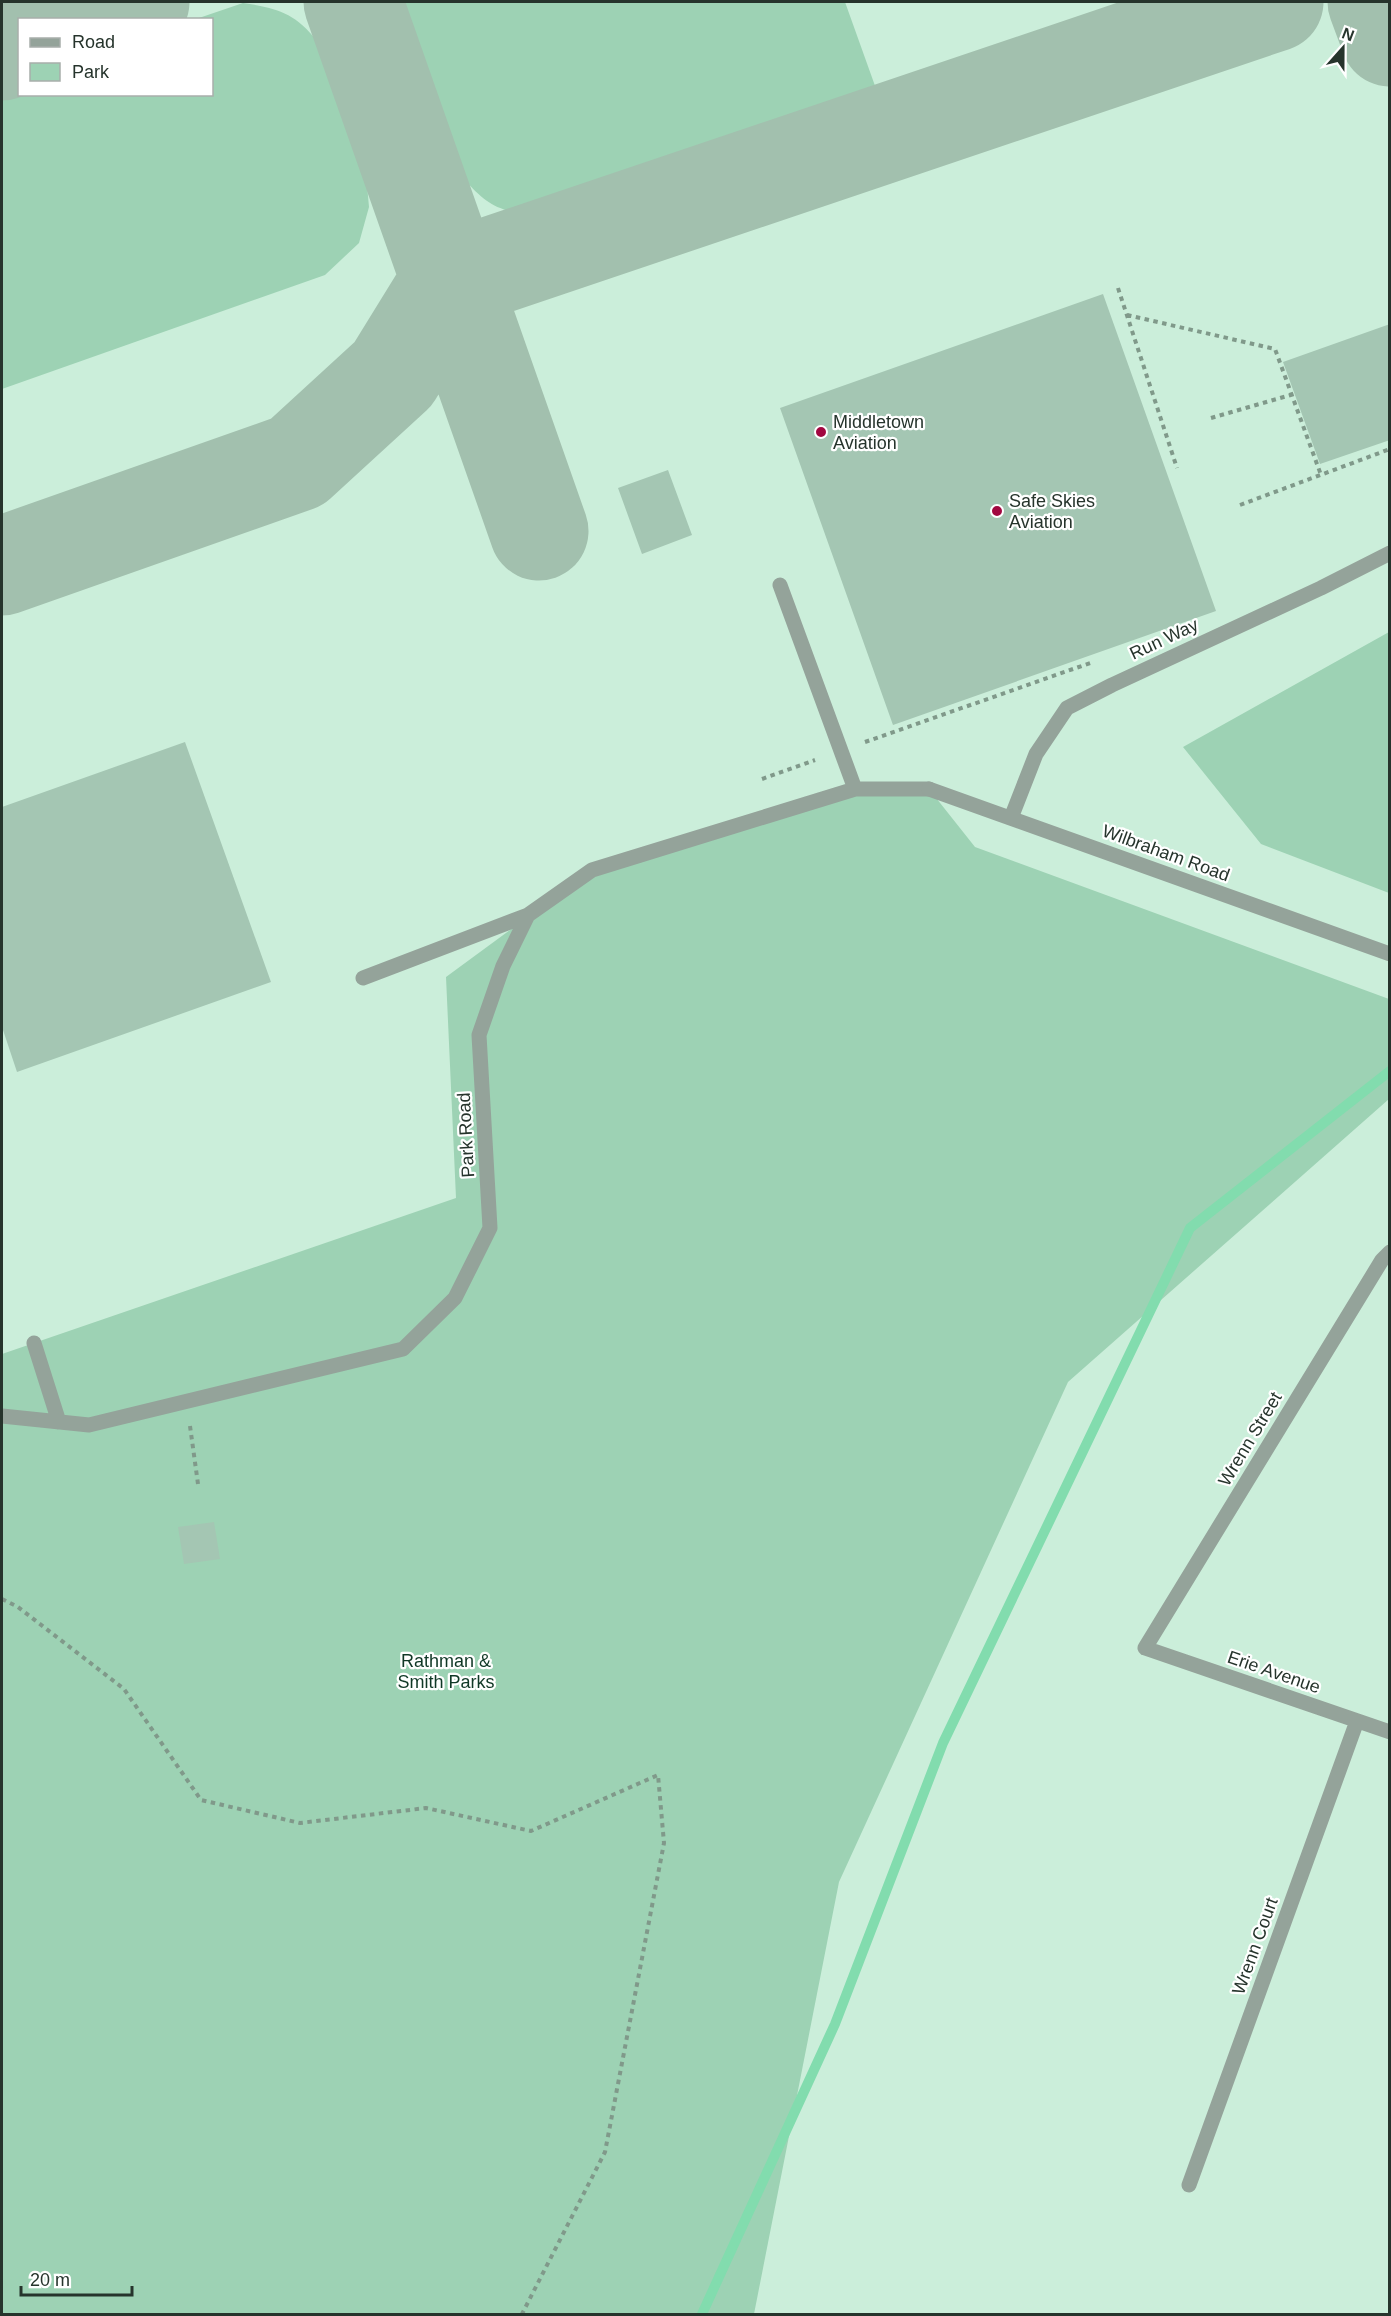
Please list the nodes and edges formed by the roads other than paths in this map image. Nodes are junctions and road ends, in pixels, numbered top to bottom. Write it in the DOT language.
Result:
graph roads {
  1 [pos="1389,553"];
  2 [pos="780,585"];
  3 [pos="855,789"];
  4 [pos="929,789"];
  5 [pos="1011,818"];
  6 [pos="528,915"];
  7 [pos="1389,954"];
  8 [pos="363,978"];
  9 [pos="1389,1252"];
  10 [pos="34,1343"];
  11 [pos="2,1416"];
  12 [pos="59,1422"];
  13 [pos="1145,1648"];
  14 [pos="1357,1721"];
  15 [pos="1389,1732"];
  16 [pos="1189,2185"];
  1 -- 5 [label="street, Run Way"];
  2 -- 3 [label="street"];
  3 -- 4 [label="street, Park Road"];
  3 -- 6 [label="street, Park Road"];
  4 -- 5 [label="street, Wilbraham Road"];
  5 -- 7 [label="street, Wilbraham Road"];
  6 -- 8 [label="street"];
  6 -- 12 [label="street, Park Road"];
  9 -- 13 [label="street, Wrenn Street"];
  10 -- 12 [label="street"];
  11 -- 12 [label="street, Park Road"];
  13 -- 14 [label="street, Erie Avenue"];
  14 -- 15 [label="street, Erie Avenue"];
  14 -- 16 [label="street, Wrenn Court"];
}
